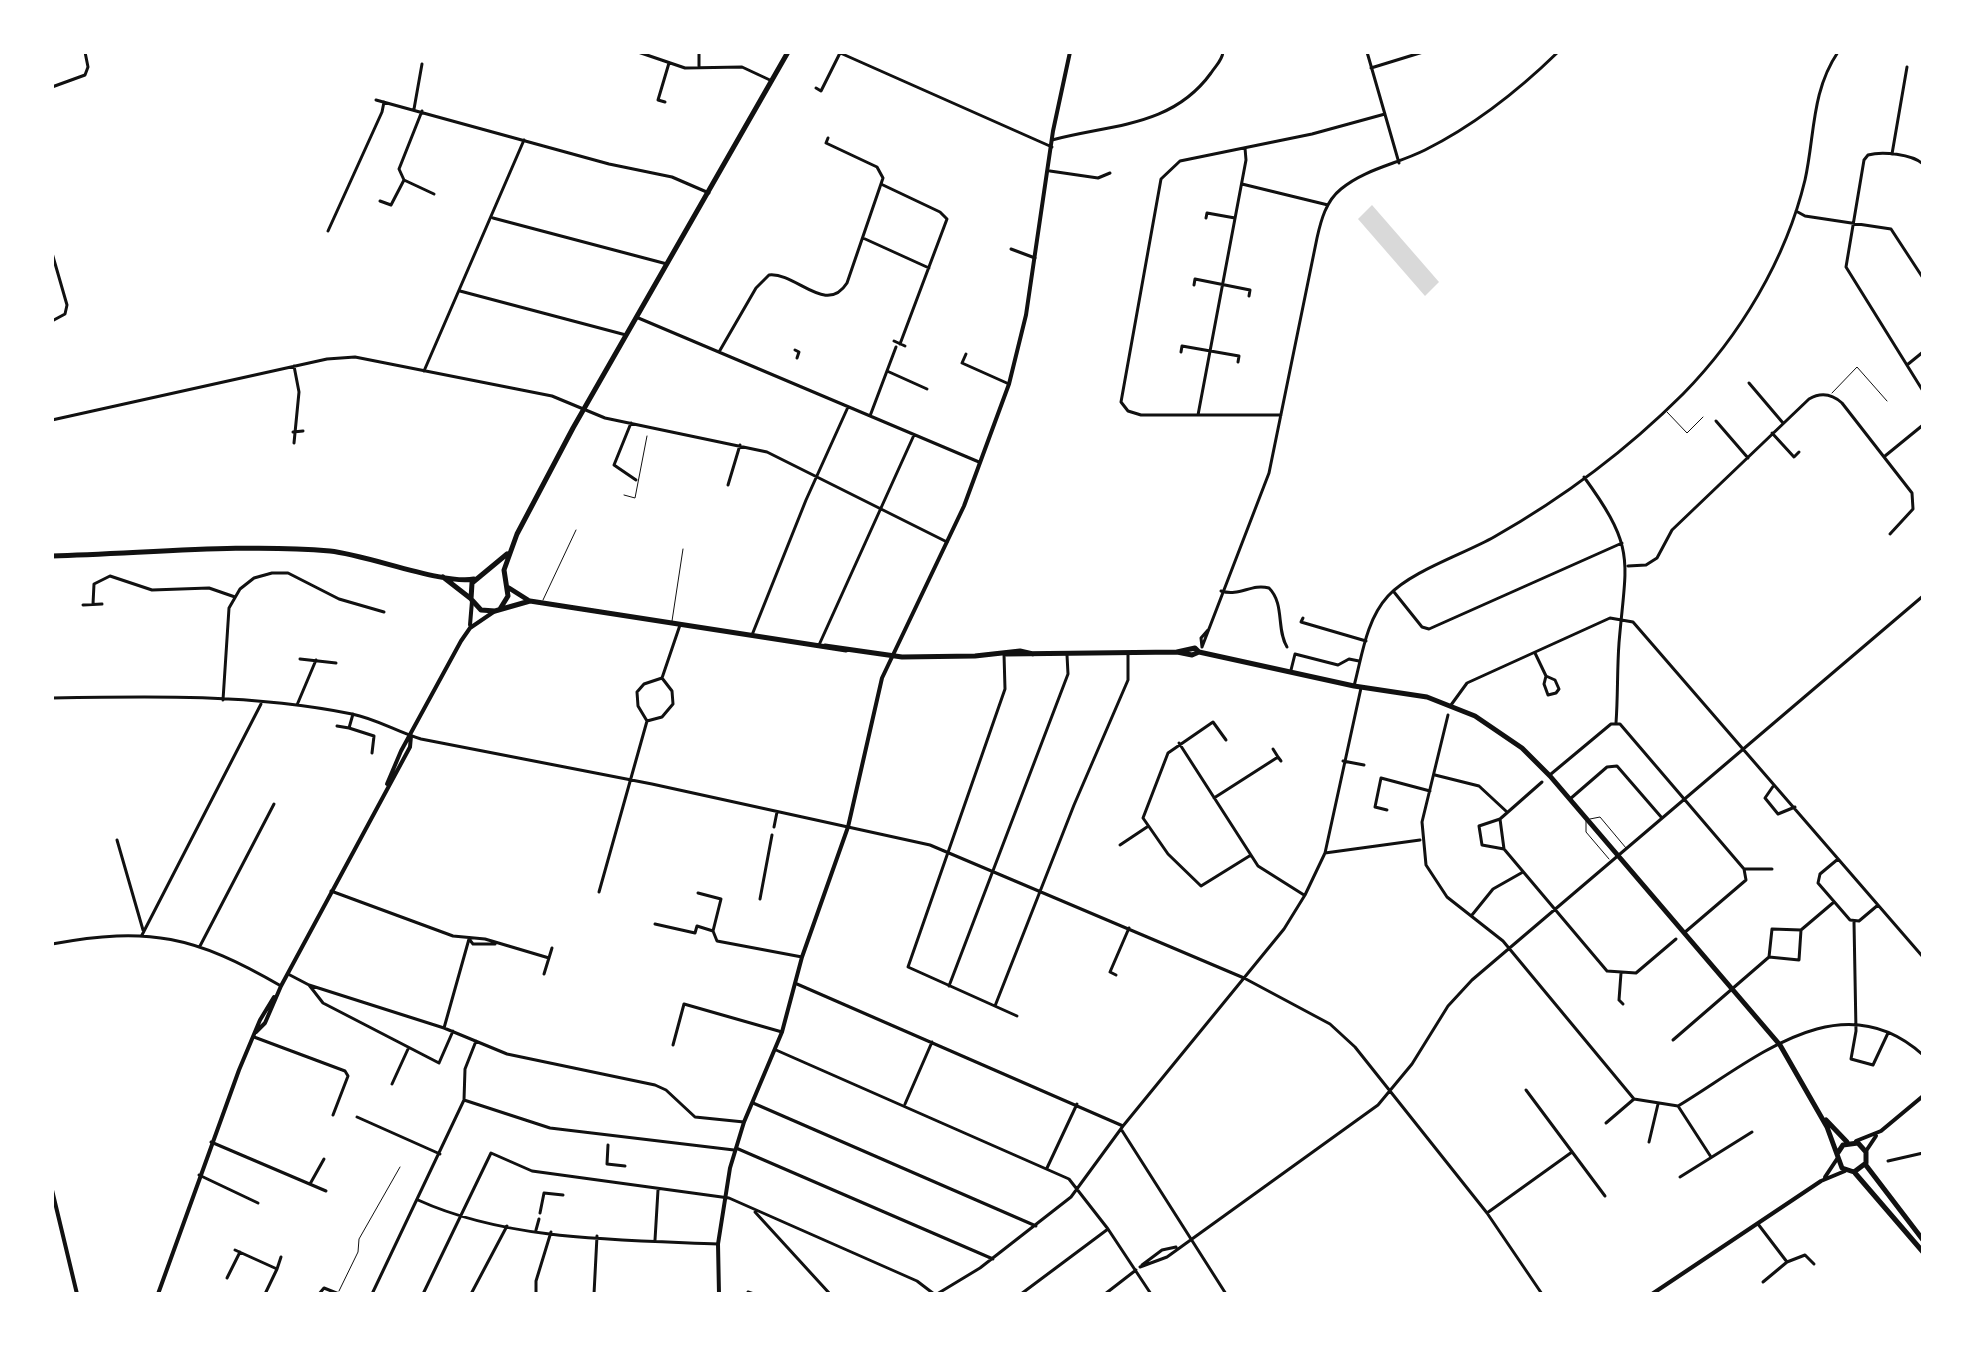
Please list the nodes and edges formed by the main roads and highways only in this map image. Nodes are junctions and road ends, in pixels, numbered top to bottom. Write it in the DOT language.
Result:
graph roads {
  1 [pos="788,52"];
  2 [pos="510,550"];
  3 [pos="52,556"];
  4 [pos="485,573"];
  5 [pos="443,577"];
  6 [pos="475,578"];
  7 [pos="507,584"];
  8 [pos="471,600"];
  9 [pos="530,601"];
  10 [pos="497,610"];
  11 [pos="1817,1107"];
  12 [pos="1850,1142"];
  13 [pos="1837,1156"];
  14 [pos="1865,1164"];
  15 [pos="1854,1172"];
  16 [pos="1923,1240"];
  17 [pos="1923,1252"];
  1 -- 2 [label="highway"];
  2 -- 4 [label="highway"];
  2 -- 7 [label="highway"];
  3 -- 5 [label="highway"];
  4 -- 6 [label="highway"];
  4 -- 7 [label="highway"];
  5 -- 6 [label="highway"];
  5 -- 8 [label="highway"];
  6 -- 8 [label="highway"];
  7 -- 9 [label="highway"];
  7 -- 10 [label="highway"];
  8 -- 10 [label="highway"];
  9 -- 10 [label="highway"];
  9 -- 11 [label="highway"];
  11 -- 12 [label="highway"];
  11 -- 13 [label="highway"];
  12 -- 13 [label="highway"];
  12 -- 14 [label="highway"];
  13 -- 15 [label="highway"];
  14 -- 15 [label="highway"];
  14 -- 16 [label="highway"];
  15 -- 17 [label="highway"];
}
